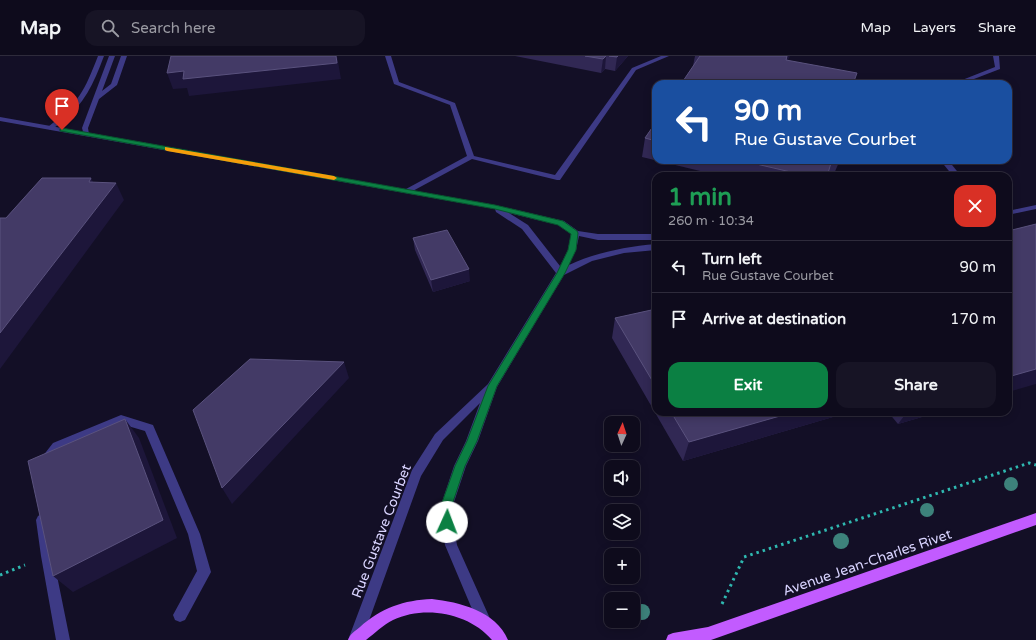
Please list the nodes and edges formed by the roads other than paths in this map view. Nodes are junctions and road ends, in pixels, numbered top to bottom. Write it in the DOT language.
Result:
graph roads {
  1 [pos="112,56"];
  2 [pos="124,56"];
  3 [pos="388,56"];
  4 [pos="666,56"];
  5 [pos="996,56"];
  6 [pos="100,57"];
  7 [pos="965,80"];
  8 [pos="95,99"];
  9 [pos="0,119"];
  10 [pos="50,128"];
  11 [pos="86,134"];
  12 [pos="470,157"];
  13 [pos="947,164"];
  14 [pos="954,172"];
  15 [pos="408,191"];
  16 [pos="495,207"];
  17 [pos="1036,207"];
  18 [pos="1012,211"];
  19 [pos="541,217"];
  20 [pos="525,227"];
  21 [pos="575,233"];
  22 [pos="652,238"];
  23 [pos="652,246"];
  24 [pos="561,273"];
  25 [pos="492,386"];
  26 [pos="38,470"];
  27 [pos="41,508"];
  28 [pos="1036,519"];
  29 [pos="180,615"];
  30 [pos="485,623"];
  31 [pos="703,637"];
  32 [pos="63,640"];
  33 [pos="355,640"];
  34 [pos="500,640"];
  35 [pos="674,640"];
  1 -- 8 [label="street"];
  2 -- 8 [label="street"];
  3 -- 12 [label="street"];
  4 -- 12 [label="street"];
  5 -- 7 [label="street"];
  6 -- 10 [label="street"];
  8 -- 11 [label="street"];
  9 -- 10 [label="street"];
  10 -- 11 [label="street"];
  11 -- 15 [label="street"];
  12 -- 15 [label="street"];
  13 -- 14 [label="street"];
  15 -- 16 [label="street"];
  16 -- 19 [label="street"];
  16 -- 20 [label="street"];
  17 -- 18 [label="street"];
  19 -- 20 [label="street"];
  19 -- 21 [label="street"];
  20 -- 24 [label="street"];
  21 -- 22 [label="street"];
  21 -- 24 [label="street, Rue Gustave Courbet"];
  23 -- 24 [label="street"];
  24 -- 25 [label="street, Rue Gustave Courbet"];
  25 -- 30 [label="street, Rue Gustave Courbet"];
  25 -- 33 [label="street, Rue Gustave Courbet"];
  26 -- 29 [label="street"];
  27 -- 32 [label="street"];
  28 -- 31 [label="main road, Avenue Jean-Charles Rivet"];
  30 -- 33 [label="main road"];
  30 -- 34 [label="main road"];
  31 -- 35 [label="main road, Avenue Jean-Charles Rivet"];
}
